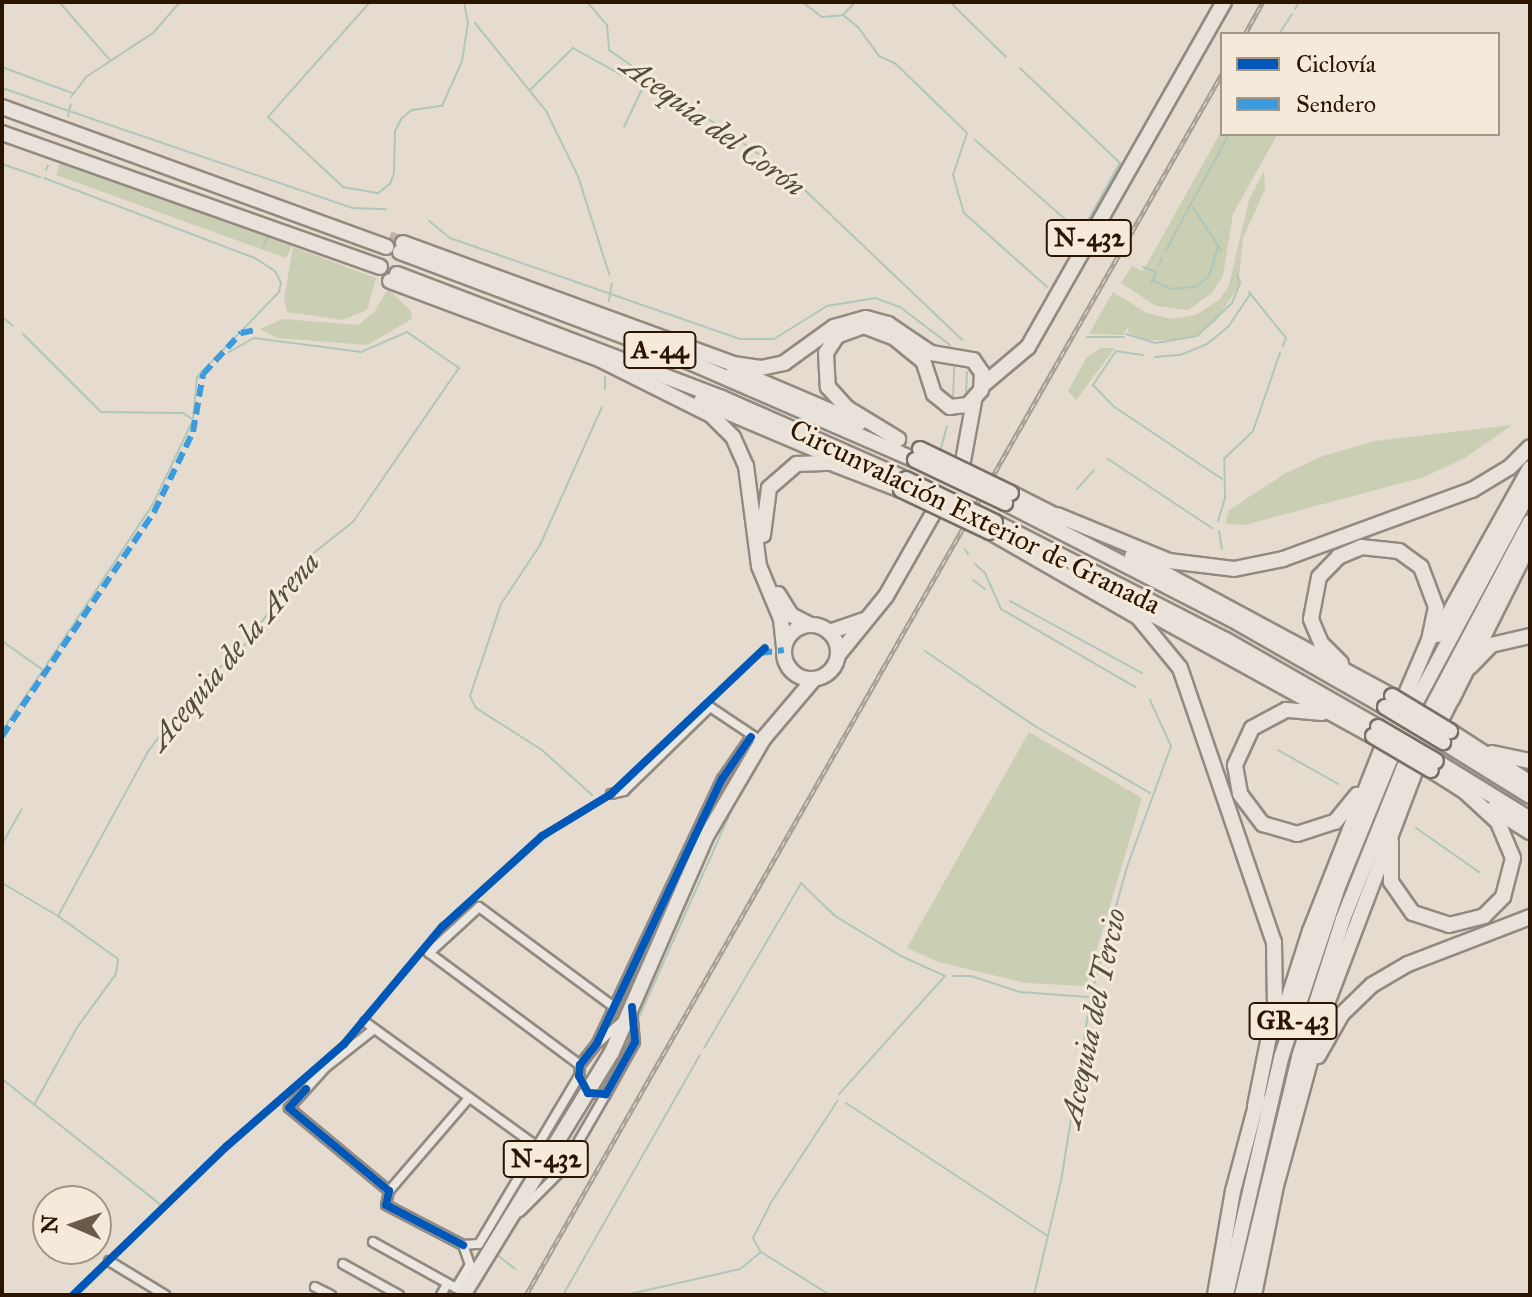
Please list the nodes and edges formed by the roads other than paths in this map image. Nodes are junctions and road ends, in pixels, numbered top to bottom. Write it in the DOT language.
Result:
graph roads {
  1 [pos="1224,3"];
  2 [pos="2,107"];
  3 [pos="2,133"];
  4 [pos="395,245"];
  5 [pos="385,274"];
  6 [pos="706,355"];
  7 [pos="948,356"];
  8 [pos="973,360"];
  9 [pos="1013,362"];
  10 [pos="931,377"];
  11 [pos="983,385"];
  12 [pos="667,389"];
  13 [pos="974,401"];
  14 [pos="950,407"];
  15 [pos="898,439"];
  16 [pos="970,442"];
  17 [pos="1530,447"];
  18 [pos="917,455"];
  19 [pos="963,461"];
  20 [pos="1530,468"];
  21 [pos="858,471"];
  22 [pos="904,485"];
  23 [pos="1530,490"];
  24 [pos="1008,498"];
  25 [pos="934,512"];
  26 [pos="1057,515"];
  27 [pos="1530,522"];
  28 [pos="992,527"];
  29 [pos="1530,543"];
  30 [pos="1030,552"];
  31 [pos="870,616"];
  32 [pos="811,625"];
  33 [pos="829,632"];
  34 [pos="1530,636"];
  35 [pos="784,647"];
  36 [pos="838,655"];
  37 [pos="1418,666"];
  38 [pos="792,671"];
  39 [pos="1360,678"];
  40 [pos="814,679"];
  41 [pos="1452,699"];
  42 [pos="786,711"];
  43 [pos="1394,717"];
  44 [pos="1354,725"];
  45 [pos="757,737"];
  46 [pos="1432,740"];
  47 [pos="1471,744"];
  48 [pos="1530,761"];
  49 [pos="1371,775"];
  50 [pos="1530,783"];
  51 [pos="1462,789"];
  52 [pos="611,794"];
  53 [pos="1530,796"];
  54 [pos="1397,812"];
  55 [pos="1530,819"];
  56 [pos="1530,832"];
  57 [pos="1530,917"];
  58 [pos="614,1007"];
  59 [pos="632,1007"];
  60 [pos="365,1022"];
  61 [pos="374,1029"];
  62 [pos="604,1048"];
  63 [pos="623,1064"];
  64 [pos="580,1065"];
  65 [pos="579,1076"];
  66 [pos="588,1093"];
  67 [pos="606,1094"];
  68 [pos="469,1098"];
  69 [pos="1255,1106"];
  70 [pos="1292,1123"];
  71 [pos="536,1146"];
  72 [pos="389,1191"];
  73 [pos="506,1227"];
  74 [pos="491,1237"];
  75 [pos="373,1242"];
  76 [pos="463,1245"];
  77 [pos="112,1263"];
  78 [pos="343,1264"];
  79 [pos="447,1284"];
  80 [pos="467,1286"];
  81 [pos="315,1287"];
  82 [pos="165,1295"];
  83 [pos="331,1295"];
  84 [pos="399,1295"];
  85 [pos="441,1295"];
  86 [pos="1215,1295"];
  87 [pos="1226,1295"];
  88 [pos="1242,1295"];
  89 [pos="1254,1295"];
  1 -- 9 [label="highway, N-432"];
  2 -- 4 [label="highway"];
  3 -- 5 [label="highway"];
  4 -- 6 [label="highway"];
  4 -- 18 [label="highway, Circunvalación Exterior de Granada / A-44"];
  5 -- 12 [label="highway"];
  5 -- 22 [label="highway, Circunvalación Exterior de Granada / A-44"];
  6 -- 7 [label="highway"];
  6 -- 15 [label="highway"];
  7 -- 8 [label="highway"];
  7 -- 10 [label="highway"];
  8 -- 9 [label="highway"];
  8 -- 11 [label="highway"];
  9 -- 11 [label="highway, N-432"];
  10 -- 14 [label="highway"];
  10 -- 15 [label="highway"];
  11 -- 13 [label="highway, N-432"];
  12 -- 21 [label="highway"];
  12 -- 35 [label="highway"];
  13 -- 14 [label="highway"];
  13 -- 16 [label="highway, N-432"];
  14 -- 16 [label="highway"];
  15 -- 18 [label="highway"];
  16 -- 19 [label="highway, N-432"];
  17 -- 26 [label="highway"];
  18 -- 24 [label="highway, Circunvalación Exterior de Granada / A-44, bridge"];
  20 -- 37 [label="highway"];
  21 -- 22 [label="highway"];
  21 -- 32 [label="highway"];
  22 -- 28 [label="highway, Circunvalación Exterior de Granada / A-44, bridge"];
  23 -- 43 [label="highway"];
  24 -- 26 [label="highway"];
  24 -- 43 [label="highway, Circunvalación Exterior de Granada / A-44"];
  25 -- 31 [label="highway, N-432"];
  26 -- 39 [label="highway"];
  27 -- 46 [label="highway"];
  28 -- 30 [label="highway"];
  28 -- 43 [label="highway, Circunvalación Exterior de Granada / A-44"];
  29 -- 41 [label="highway"];
  30 -- 44 [label="highway"];
  30 -- 69 [label="highway"];
  31 -- 33 [label="highway"];
  31 -- 36 [label="highway, N-432"];
  32 -- 33 [label="highway"];
  32 -- 35 [label="highway"];
  33 -- 36 [label="highway"];
  34 -- 41 [label="highway"];
  35 -- 38 [label="highway"];
  36 -- 40 [label="highway, N-432"];
  37 -- 39 [label="highway"];
  37 -- 43 [label="highway"];
  38 -- 40 [label="highway"];
  38 -- 42 [label="highway"];
  39 -- 43 [label="highway"];
  40 -- 42 [label="highway, N-432"];
  41 -- 46 [label="highway"];
  42 -- 45 [label="highway, N-432"];
  43 -- 44 [label="highway"];
  43 -- 46 [label="highway, Circunvalación Exterior de Granada / A-44, bridge"];
  43 -- 46 [label="highway, Circunvalación Exterior de Granada / A-44, bridge"];
  44 -- 49 [label="highway"];
  45 -- 52 [label="street"];
  45 -- 58 [label="street"];
  45 -- 59 [label="highway, N-432"];
  46 -- 47 [label="highway"];
  46 -- 51 [label="highway"];
  46 -- 53 [label="highway, Circunvalación Exterior de Granada / A-44"];
  46 -- 55 [label="highway, Circunvalación Exterior de Granada / A-44"];
  47 -- 48 [label="highway"];
  47 -- 50 [label="highway"];
  49 -- 69 [label="highway"];
  49 -- 87 [label="highway, GR-43"];
  51 -- 54 [label="highway"];
  51 -- 56 [label="highway"];
  54 -- 70 [label="highway"];
  54 -- 88 [label="highway, GR-43"];
  57 -- 70 [label="highway"];
  58 -- 62 [label="street"];
  58 -- 64 [label="street"];
  59 -- 62 [label="highway, N-432"];
  59 -- 63 [label="street"];
  60 -- 61 [label="street"];
  61 -- 68 [label="street"];
  61 -- 72 [label="street"];
  62 -- 63 [label="street"];
  62 -- 64 [label="street"];
  62 -- 66 [label="highway, N-432"];
  63 -- 67 [label="street"];
  64 -- 65 [label="street"];
  65 -- 66 [label="street"];
  65 -- 71 [label="street"];
  66 -- 67 [label="street"];
  66 -- 73 [label="highway, N-432"];
  67 -- 73 [label="street"];
  68 -- 71 [label="street"];
  68 -- 72 [label="street"];
  69 -- 86 [label="highway"];
  70 -- 89 [label="highway"];
  71 -- 74 [label="street"];
  72 -- 76 [label="street"];
  73 -- 74 [label="highway, N-432"];
  74 -- 76 [label="street"];
  74 -- 80 [label="highway, N-432"];
  75 -- 79 [label="street"];
  76 -- 80 [label="street"];
  77 -- 82 [label="street"];
  78 -- 84 [label="street"];
  79 -- 80 [label="street"];
  79 -- 85 [label="street"];
  81 -- 83 [label="street"];
}
